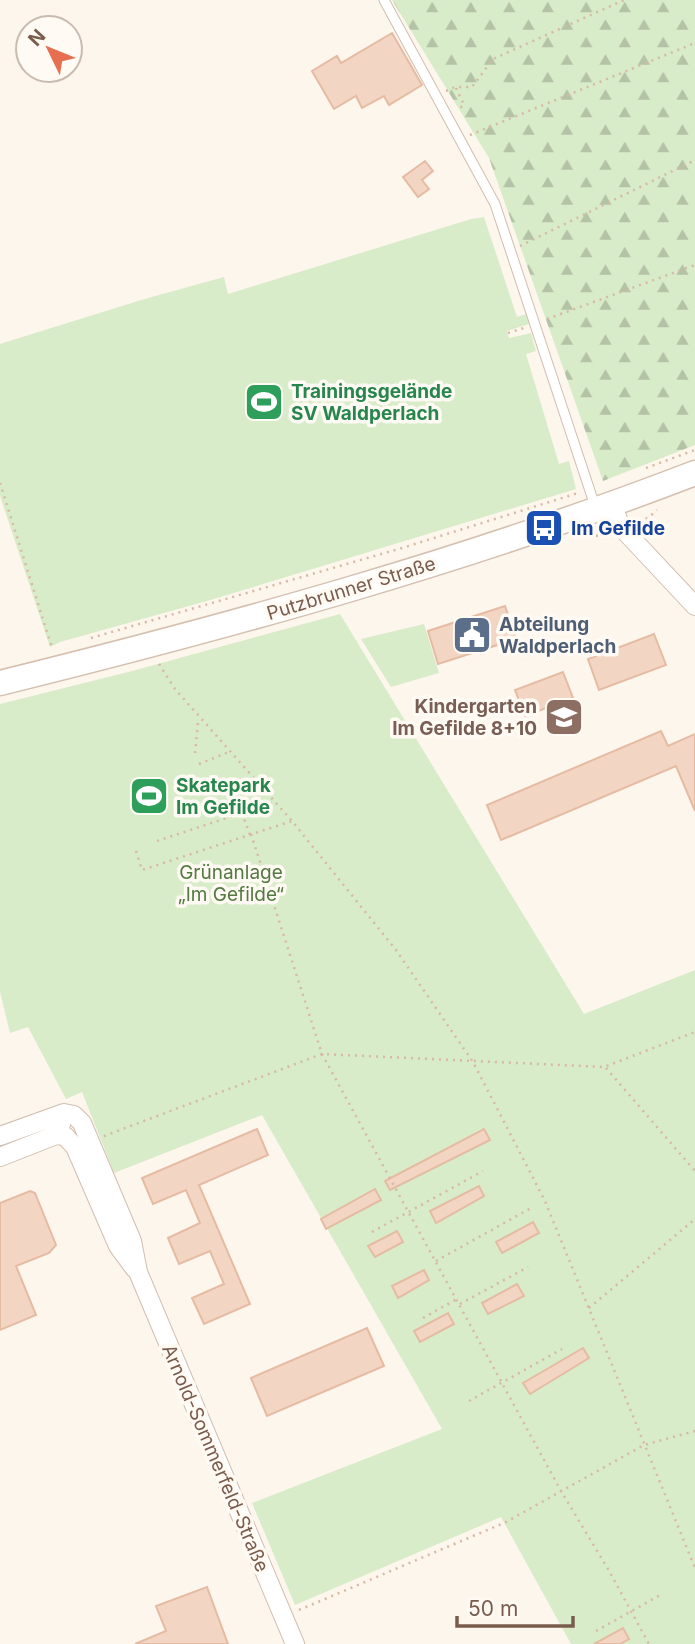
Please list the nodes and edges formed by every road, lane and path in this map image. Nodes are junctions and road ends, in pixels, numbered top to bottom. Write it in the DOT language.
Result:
graph roads {
  1 [pos="384,0"];
  2 [pos="624,0"];
  3 [pos="695,43"];
  4 [pos="455,87"];
  5 [pos="437,95"];
  6 [pos="447,115"];
  7 [pos="460,139"];
  8 [pos="695,160"];
  9 [pos="511,250"];
  10 [pos="695,265"];
  11 [pos="535,324"];
  12 [pos="508,333"];
  13 [pos="695,450"];
  14 [pos="635,472"];
  15 [pos="695,473"];
  16 [pos="0,483"];
  17 [pos="599,502"];
  18 [pos="695,606"];
  19 [pos="92,638"];
  20 [pos="51,645"];
  21 [pos="156,660"];
  22 [pos="0,683"];
  23 [pos="202,720"];
  24 [pos="230,751"];
  25 [pos="195,753"];
  26 [pos="200,765"];
  27 [pos="275,803"];
  28 [pos="242,813"];
  29 [pos="265,821"];
  30 [pos="292,821"];
  31 [pos="267,829"];
  32 [pos="250,835"];
  33 [pos="156,841"];
  34 [pos="136,852"];
  35 [pos="695,1032"];
  36 [pos="321,1054"];
  37 [pos="473,1062"];
  38 [pos="604,1067"];
  39 [pos="50,1116"];
  40 [pos="56,1135"];
  41 [pos="0,1136"];
  42 [pos="90,1141"];
  43 [pos="0,1157"];
  44 [pos="483,1171"];
  45 [pos="695,1171"];
  46 [pos="531,1208"];
  47 [pos="409,1212"];
  48 [pos="695,1219"];
  49 [pos="372,1232"];
  50 [pos="436,1261"];
  51 [pos="528,1267"];
  52 [pos="138,1272"];
  53 [pos="457,1299"];
  54 [pos="460,1304"];
  55 [pos="589,1308"];
  56 [pos="423,1318"];
  57 [pos="562,1349"];
  58 [pos="503,1382"];
  59 [pos="469,1401"];
  60 [pos="695,1431"];
  61 [pos="644,1445"];
  62 [pos="561,1491"];
  63 [pos="695,1568"];
  64 [pos="662,1594"];
  65 [pos="631,1612"];
  66 [pos="284,1618"];
  67 [pos="596,1631"];
  68 [pos="295,1644"];
  69 [pos="649,1644"];
  1 -- 5 [label="lane"];
  2 -- 4 [label="path"];
  3 -- 7 [label="path"];
  4 -- 5 [label="path"];
  4 -- 6 [label="path"];
  5 -- 6 [label="lane"];
  6 -- 7 [label="lane"];
  7 -- 9 [label="lane"];
  8 -- 9 [label="path"];
  9 -- 11 [label="lane"];
  10 -- 11 [label="path"];
  11 -- 12 [label="path"];
  11 -- 17 [label="lane"];
  13 -- 14 [label="path"];
  15 -- 17 [label="main road, Putzbrunner Straße"];
  16 -- 20 [label="path"];
  17 -- 18 [label="street"];
  17 -- 19 [label="path"];
  17 -- 22 [label="main road, Putzbrunner Straße"];
  21 -- 23 [label="path"];
  23 -- 24 [label="path"];
  23 -- 25 [label="path"];
  24 -- 26 [label="path"];
  24 -- 27 [label="path"];
  27 -- 28 [label="path"];
  27 -- 30 [label="path"];
  28 -- 32 [label="path"];
  28 -- 33 [label="path"];
  29 -- 31 [label="path"];
  30 -- 31 [label="path"];
  30 -- 37 [label="path"];
  31 -- 32 [label="path"];
  32 -- 34 [label="path"];
  32 -- 36 [label="path"];
  35 -- 38 [label="path"];
  36 -- 37 [label="path"];
  36 -- 42 [label="path"];
  36 -- 47 [label="path"];
  37 -- 38 [label="path"];
  37 -- 55 [label="path"];
  38 -- 45 [label="path"];
  39 -- 40 [label="street"];
  39 -- 41 [label="street"];
  39 -- 42 [label="street, Arnold-Sommerfeld-Straße"];
  40 -- 43 [label="street"];
  40 -- 52 [label="street, Arnold-Sommerfeld-Straße"];
  42 -- 52 [label="street, Arnold-Sommerfeld-Straße"];
  44 -- 47 [label="path"];
  46 -- 50 [label="path"];
  47 -- 49 [label="path"];
  47 -- 50 [label="path"];
  48 -- 55 [label="path"];
  50 -- 53 [label="path"];
  51 -- 54 [label="path"];
  52 -- 66 [label="street, Arnold-Sommerfeld-Straße"];
  53 -- 54 [label="path"];
  53 -- 56 [label="path"];
  54 -- 58 [label="path"];
  55 -- 61 [label="path"];
  57 -- 58 [label="path"];
  58 -- 59 [label="path"];
  58 -- 62 [label="path"];
  60 -- 61 [label="path"];
  61 -- 62 [label="path"];
  61 -- 63 [label="path"];
  62 -- 65 [label="path"];
  62 -- 66 [label="path"];
  64 -- 65 [label="path"];
  65 -- 67 [label="path"];
  65 -- 69 [label="path"];
  66 -- 68 [label="street, Arnold-Sommerfeld-Straße"];
}
